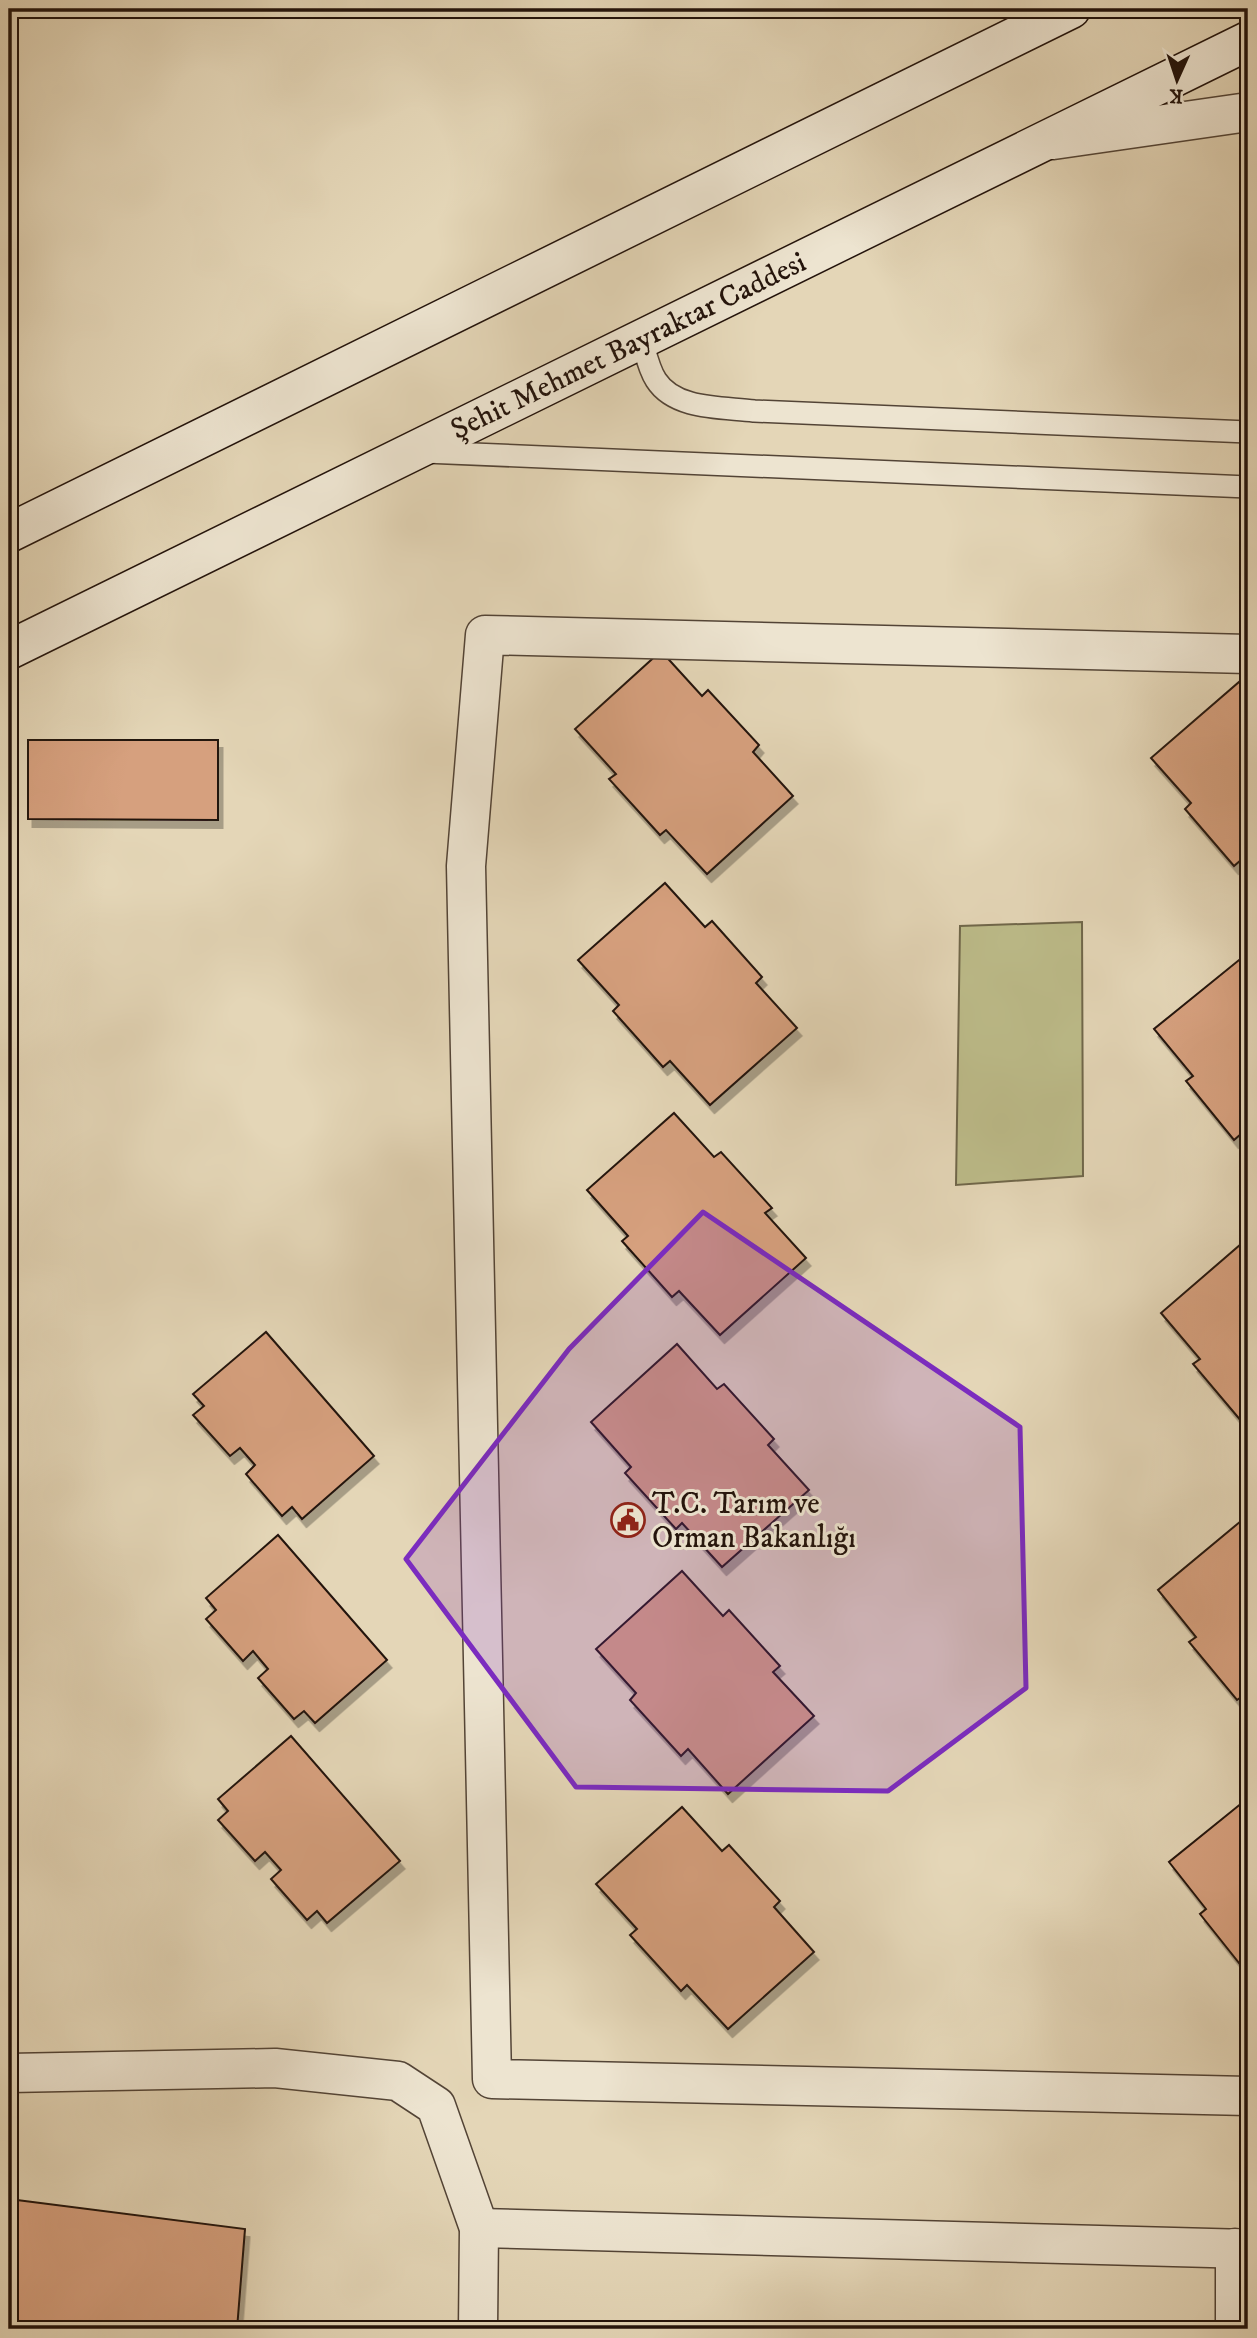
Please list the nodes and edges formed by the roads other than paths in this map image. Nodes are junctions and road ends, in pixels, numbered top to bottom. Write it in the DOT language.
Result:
graph roads {
  1 [pos="1071,9"];
  2 [pos="1248,41"];
  3 [pos="1248,112"];
  4 [pos="1041,142"];
  5 [pos="641,337"];
  6 [pos="1248,432"];
  7 [pos="415,451"];
  8 [pos="1248,487"];
  9 [pos="9,533"];
  10 [pos="9,650"];
  11 [pos="1248,654"];
  12 [pos="9,2073"];
  13 [pos="1248,2096"];
  14 [pos="479,2228"];
  15 [pos="1242,2248"];
  16 [pos="478,2329"];
  17 [pos="1235,2329"];
  1 -- 9 [label="street"];
  2 -- 4 [label="street, Şehit Mehmet Bayraktar Caddesi"];
  3 -- 4 [label="street"];
  4 -- 5 [label="street, Şehit Mehmet Bayraktar Caddesi"];
  5 -- 6 [label="lane"];
  5 -- 7 [label="street, Şehit Mehmet Bayraktar Caddesi"];
  7 -- 8 [label="lane"];
  7 -- 10 [label="street, Şehit Mehmet Bayraktar Caddesi"];
  11 -- 13 [label="street"];
  12 -- 14 [label="street"];
  14 -- 15 [label="street"];
  14 -- 16 [label="street"];
  15 -- 17 [label="street"];
}
